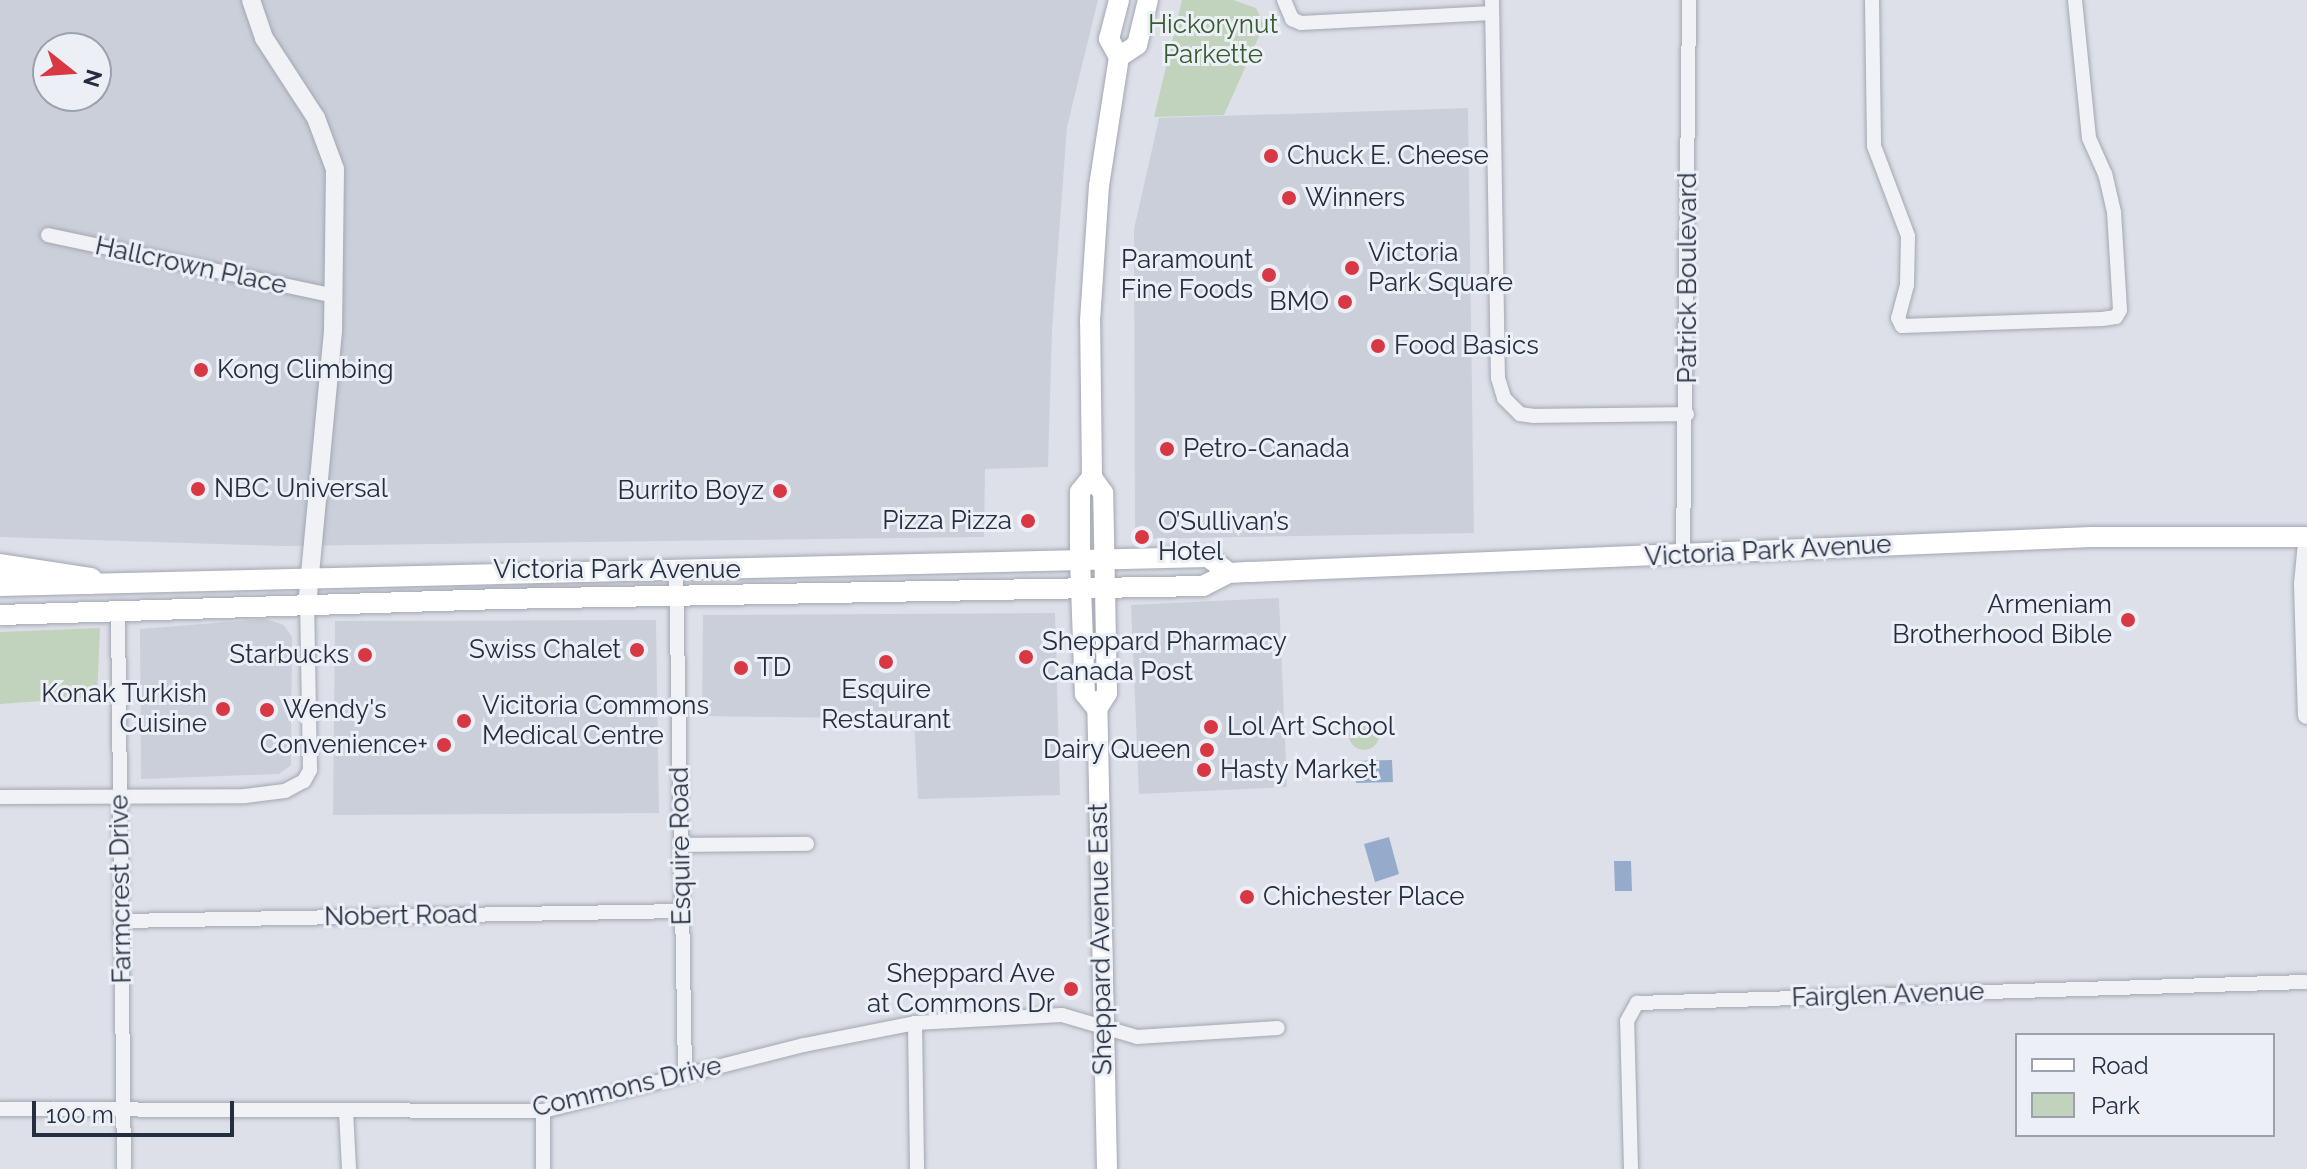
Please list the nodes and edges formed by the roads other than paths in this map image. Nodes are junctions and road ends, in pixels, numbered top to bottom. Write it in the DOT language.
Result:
graph roads {
  1 [pos="251,0"];
  2 [pos="1119,0"];
  3 [pos="1148,0"];
  4 [pos="1284,0"];
  5 [pos="1689,0"];
  6 [pos="1872,0"];
  7 [pos="2075,0"];
  8 [pos="1492,6"];
  9 [pos="1119,57"];
  10 [pos="48,235"];
  11 [pos="335,296"];
  12 [pos="1687,414"];
  13 [pos="1092,477"];
  14 [pos="2307,539"];
  15 [pos="1683,555"];
  16 [pos="1103,559"];
  17 [pos="1080,560"];
  18 [pos="0,567"];
  19 [pos="676,571"];
  20 [pos="1229,573"];
  21 [pos="308,575"];
  22 [pos="90,581"];
  23 [pos="0,586"];
  24 [pos="1103,588"];
  25 [pos="1081,589"];
  26 [pos="676,598"];
  27 [pos="307,606"];
  28 [pos="118,610"];
  29 [pos="0,615"];
  30 [pos="1097,709"];
  31 [pos="2307,715"];
  32 [pos="120,795"];
  33 [pos="0,797"];
  34 [pos="807,844"];
  35 [pos="682,845"];
  36 [pos="682,911"];
  37 [pos="121,921"];
  38 [pos="2307,982"];
  39 [pos="915,1023"];
  40 [pos="1278,1028"];
  41 [pos="1102,1031"];
  42 [pos="685,1074"];
  43 [pos="0,1109"];
  44 [pos="122,1109"];
  45 [pos="346,1111"];
  46 [pos="543,1111"];
  47 [pos="124,1169"];
  48 [pos="349,1169"];
  49 [pos="543,1169"];
  50 [pos="917,1169"];
  51 [pos="1107,1169"];
  52 [pos="1631,1169"];
  1 -- 11 [label="street"];
  2 -- 9 [label="main road, Sheppard Avenue East"];
  3 -- 9 [label="main road, Sheppard Avenue East"];
  4 -- 8 [label="street"];
  5 -- 12 [label="street, Patrick Boulevard"];
  6 -- 7 [label="street"];
  8 -- 12 [label="street"];
  9 -- 13 [label="main road, Sheppard Avenue East"];
  10 -- 11 [label="street, Hallcrown Place"];
  11 -- 21 [label="street"];
  12 -- 15 [label="street, Patrick Boulevard"];
  13 -- 16 [label="main road, Sheppard Avenue East"];
  13 -- 17 [label="main road, Sheppard Avenue East"];
  14 -- 15 [label="main road, Victoria Park Avenue"];
  14 -- 31 [label="street"];
  15 -- 20 [label="main road, Victoria Park Avenue"];
  16 -- 17 [label="main road, Victoria Park Avenue"];
  16 -- 20 [label="main road, Victoria Park Avenue"];
  16 -- 24 [label="main road, Sheppard Avenue East"];
  17 -- 19 [label="main road, Victoria Park Avenue"];
  17 -- 25 [label="main road, Sheppard Avenue East"];
  18 -- 22 [label="highway"];
  19 -- 21 [label="main road, Victoria Park Avenue"];
  19 -- 26 [label="street, Esquire Road"];
  20 -- 24 [label="main road, Victoria Park Avenue"];
  21 -- 22 [label="main road, Victoria Park Avenue"];
  21 -- 27 [label="street"];
  22 -- 23 [label="main road, Victoria Park Avenue"];
  24 -- 25 [label="main road, Victoria Park Avenue"];
  24 -- 30 [label="main road, Sheppard Avenue East"];
  25 -- 26 [label="main road, Victoria Park Avenue"];
  25 -- 30 [label="main road, Sheppard Avenue East"];
  26 -- 27 [label="main road, Victoria Park Avenue"];
  26 -- 35 [label="street, Esquire Road"];
  27 -- 28 [label="main road, Victoria Park Avenue"];
  27 -- 32 [label="street"];
  28 -- 29 [label="main road, Victoria Park Avenue"];
  28 -- 32 [label="street, Farmcrest Drive"];
  30 -- 41 [label="main road, Sheppard Avenue East"];
  32 -- 33 [label="street"];
  32 -- 37 [label="street, Farmcrest Drive"];
  34 -- 35 [label="street"];
  35 -- 36 [label="street, Esquire Road"];
  36 -- 37 [label="street, Nobert Road"];
  36 -- 42 [label="street, Esquire Road"];
  37 -- 44 [label="street, Farmcrest Drive"];
  38 -- 52 [label="street, Fairglen Avenue"];
  39 -- 41 [label="street, Commons Drive"];
  39 -- 42 [label="street, Commons Drive"];
  39 -- 50 [label="street"];
  40 -- 41 [label="street"];
  41 -- 51 [label="main road, Sheppard Avenue East"];
  42 -- 46 [label="street, Commons Drive"];
  43 -- 44 [label="street, Commons Drive"];
  44 -- 45 [label="street, Commons Drive"];
  44 -- 47 [label="street, Farmcrest Drive"];
  45 -- 46 [label="street, Commons Drive"];
  45 -- 48 [label="street"];
  46 -- 49 [label="street"];
}
